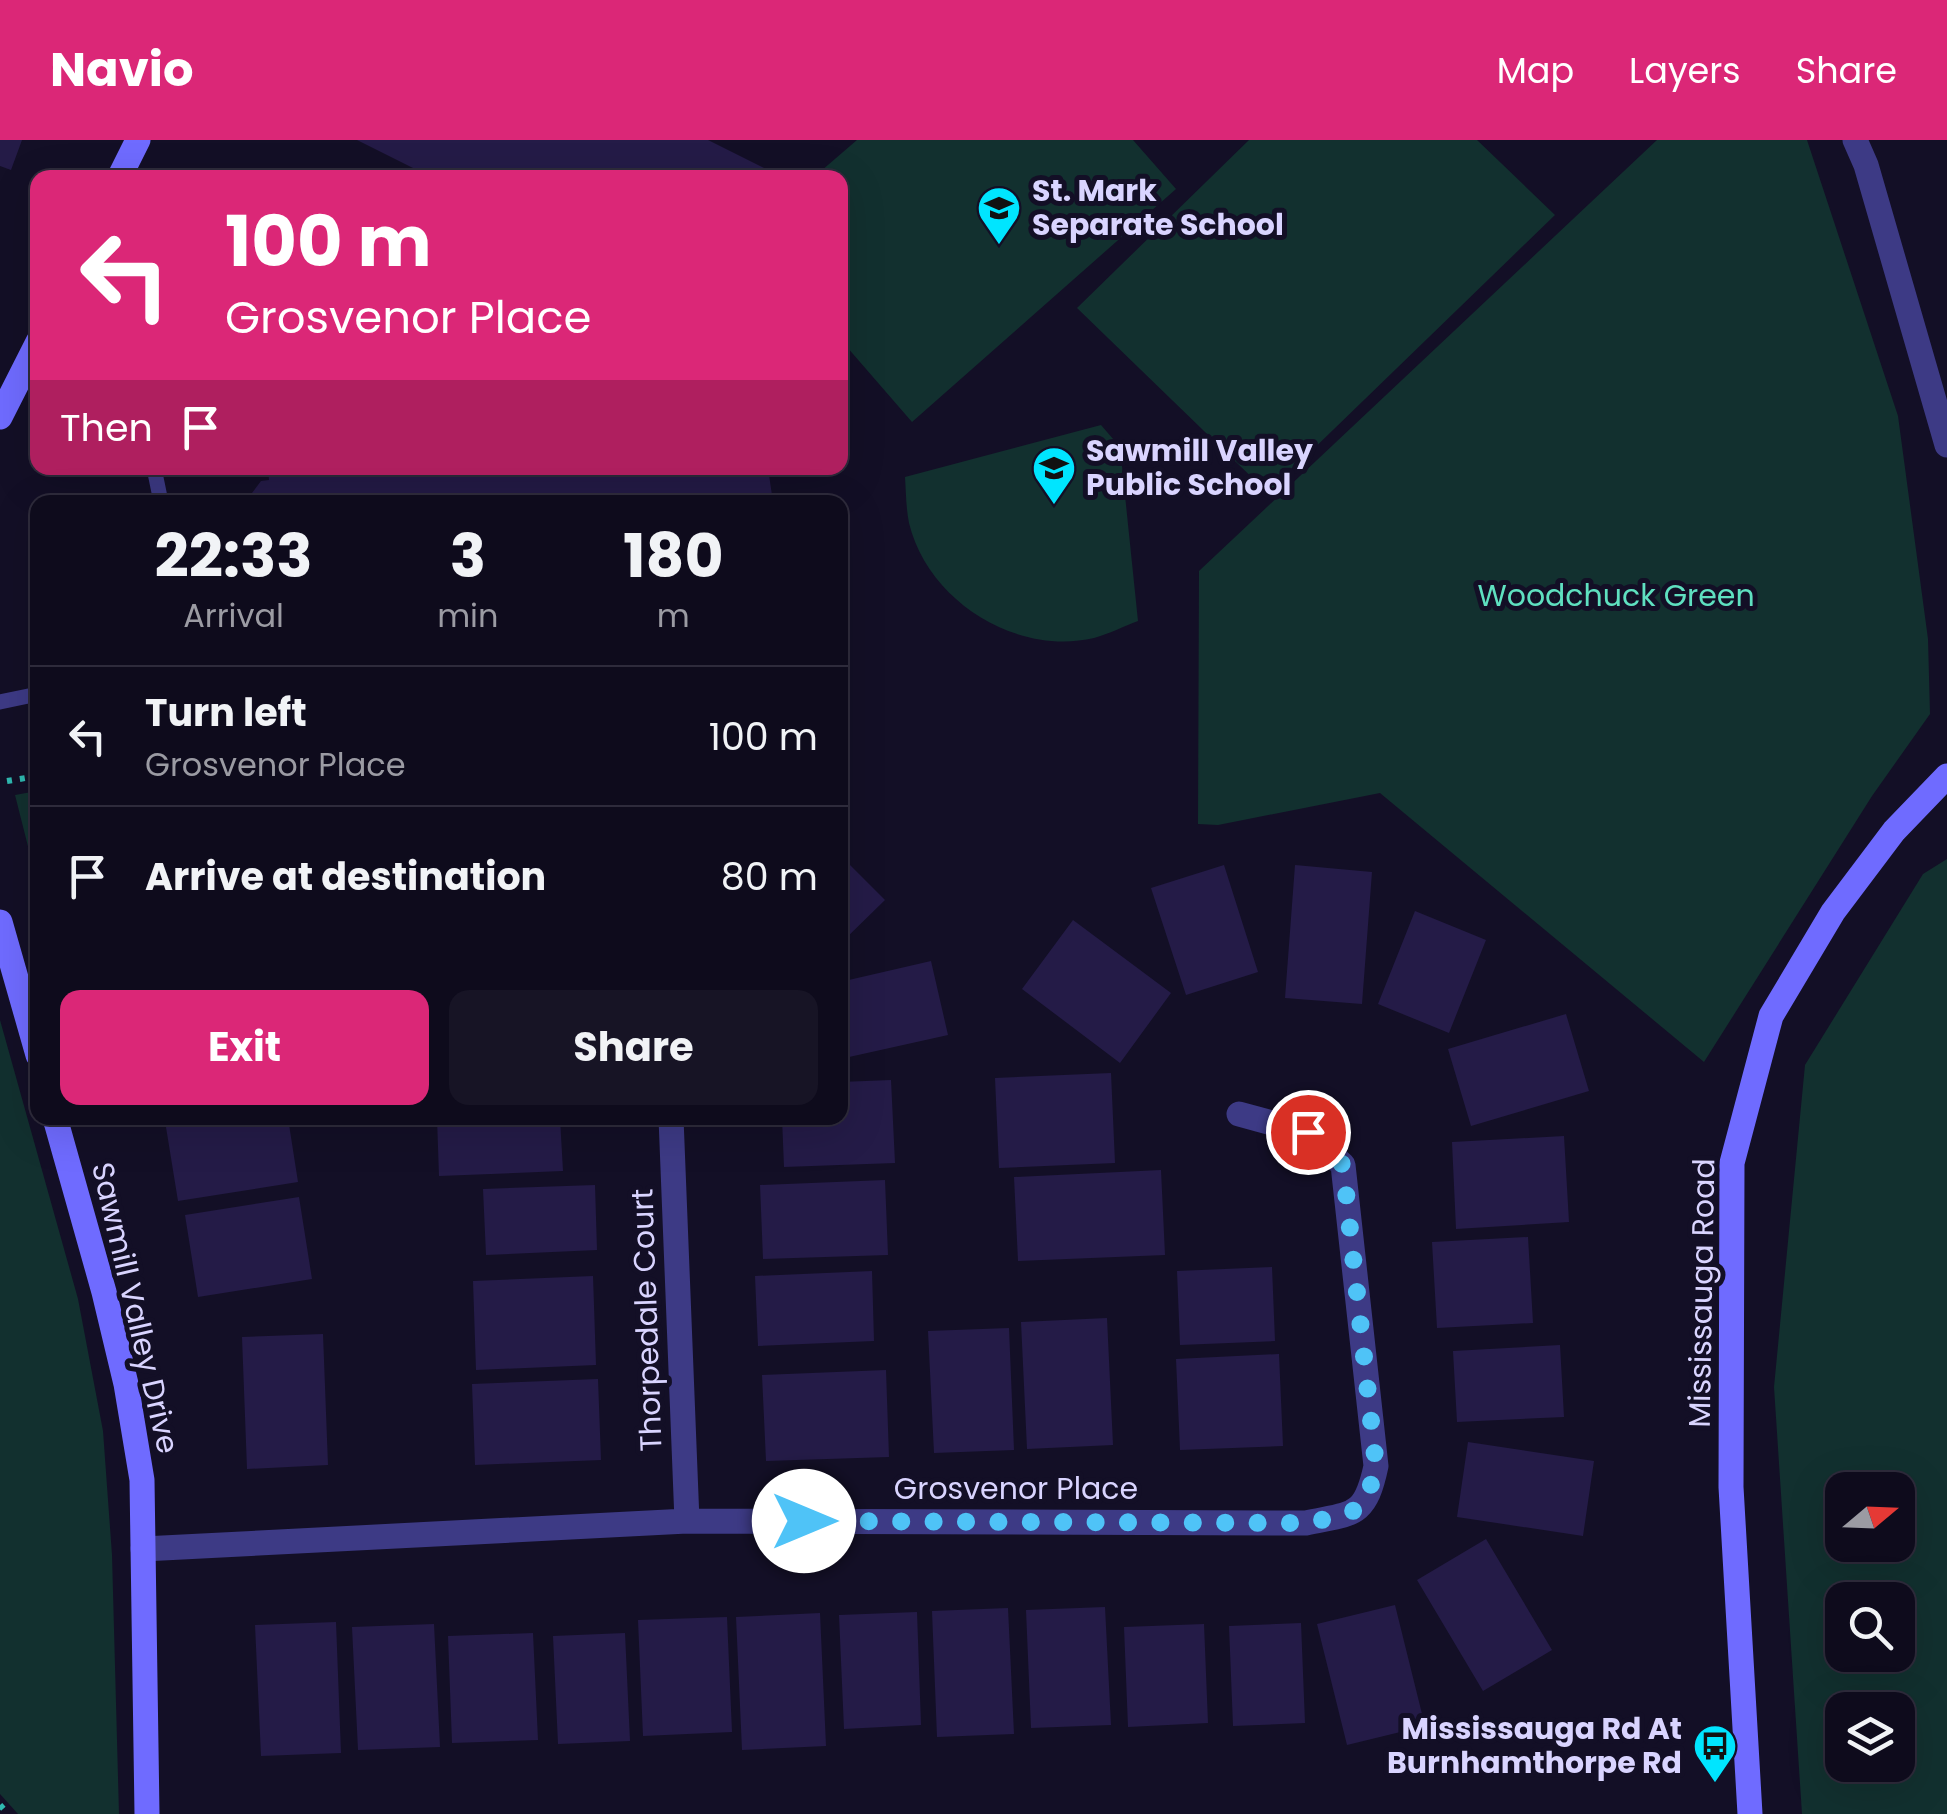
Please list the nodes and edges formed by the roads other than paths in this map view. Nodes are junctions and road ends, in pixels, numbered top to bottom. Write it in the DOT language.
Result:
graph roads {
  1 [pos="138,140"];
  2 [pos="1855,140"];
  3 [pos="123,170"];
  4 [pos="30,358"];
  5 [pos="0,417"];
  6 [pos="1947,445"];
  7 [pos="30,696"];
  8 [pos="0,702"];
  9 [pos="1947,776"];
  10 [pos="0,922"];
  11 [pos="30,1027"];
  12 [pos="1239,1114"];
  13 [pos="57,1125"];
  14 [pos="671,1125"];
  15 [pos="688,1521"];
  16 [pos="143,1549"];
  17 [pos="147,1814"];
  18 [pos="1750,1814"];
  1 -- 3 [label="main road"];
  2 -- 6 [label="street"];
  4 -- 5 [label="main road"];
  7 -- 8 [label="lane"];
  9 -- 18 [label="main road, Mississauga Road"];
  10 -- 11 [label="main road"];
  12 -- 15 [label="street, Grosvenor Place"];
  13 -- 16 [label="main road, Sawmill Valley Drive"];
  14 -- 15 [label="street, Thorpedale Court"];
  15 -- 16 [label="street, Grosvenor Place"];
  16 -- 17 [label="main road, Sawmill Valley Drive"];
}
